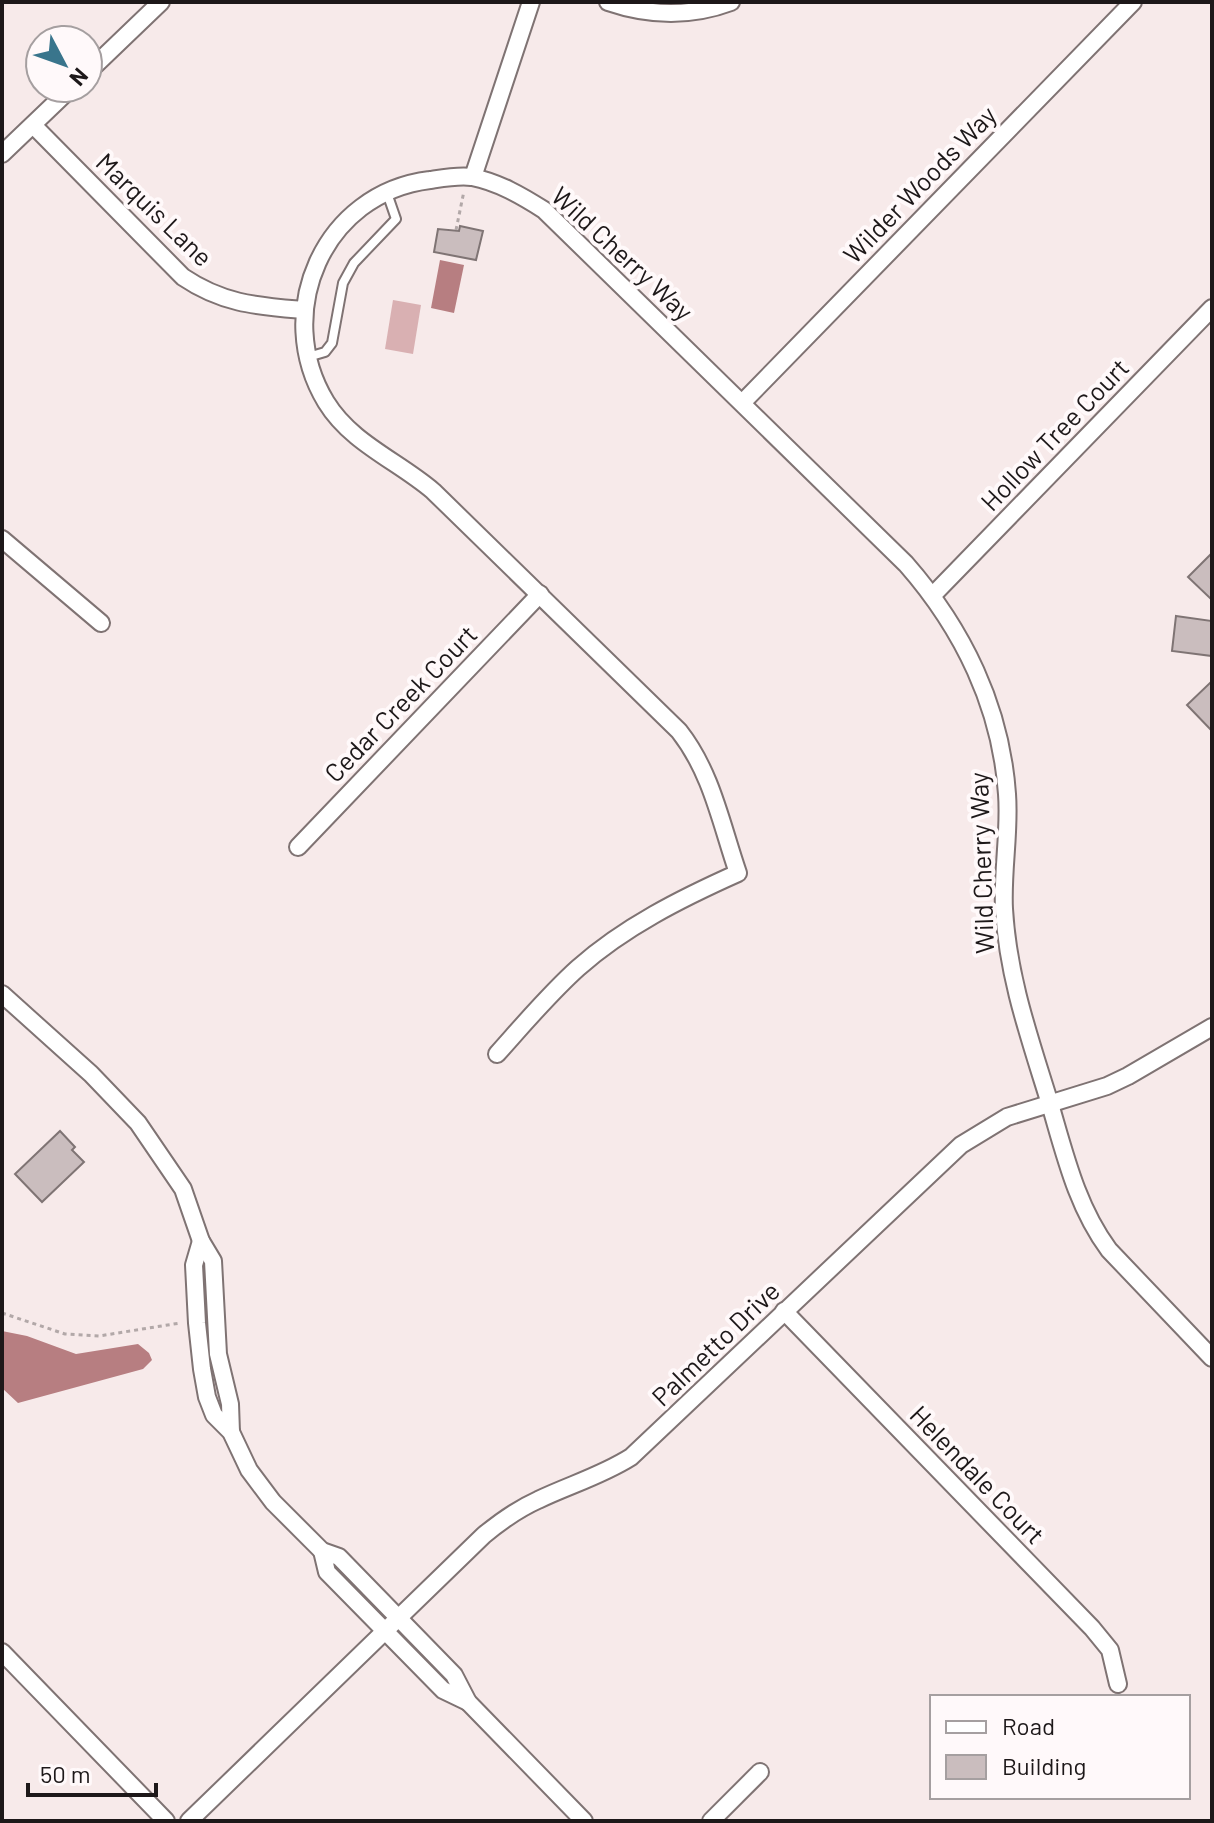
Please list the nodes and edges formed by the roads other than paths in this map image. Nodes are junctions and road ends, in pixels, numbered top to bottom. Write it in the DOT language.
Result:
graph roads {
  1 [pos="161,2"];
  2 [pos="531,2"];
  3 [pos="608,2"];
  4 [pos="731,2"];
  5 [pos="1133,2"];
  6 [pos="104,57"];
  7 [pos="55,104"];
  8 [pos="33,125"];
  9 [pos="2,154"];
  10 [pos="469,183"];
  11 [pos="386,192"];
  12 [pos="1212,308"];
  13 [pos="303,310"];
  14 [pos="307,358"];
  15 [pos="743,402"];
  16 [pos="2,539"];
  17 [pos="540,594"];
  18 [pos="933,595"];
  19 [pos="101,623"];
  20 [pos="298,847"];
  21 [pos="2,994"];
  22 [pos="1212,1027"];
  23 [pos="497,1054"];
  24 [pos="1050,1103"];
  25 [pos="784,1311"];
  26 [pos="1212,1358"];
  27 [pos="390,1624"];
  28 [pos="2,1652"];
  29 [pos="1118,1684"];
  30 [pos="760,1772"];
  31 [pos="166,1821"];
  32 [pos="189,1821"];
  33 [pos="584,1821"];
  34 [pos="711,1821"];
  1 -- 6 [label="street"];
  2 -- 10 [label="street"];
  3 -- 4 [label="street"];
  5 -- 15 [label="street, Wilder Woods Way"];
  7 -- 8 [label="street"];
  8 -- 9 [label="street"];
  8 -- 13 [label="street, Marquis Lane"];
  10 -- 11 [label="street, Wild Cherry Way"];
  10 -- 15 [label="street, Wild Cherry Way"];
  11 -- 13 [label="street, Wild Cherry Way"];
  11 -- 14 [label="lane"];
  12 -- 18 [label="street, Hollow Tree Court"];
  13 -- 14 [label="street, Wild Cherry Way"];
  14 -- 17 [label="street, Wild Cherry Way"];
  15 -- 18 [label="street, Wild Cherry Way"];
  16 -- 19 [label="street"];
  17 -- 20 [label="street, Cedar Creek Court"];
  17 -- 23 [label="street, Wild Cherry Way"];
  18 -- 24 [label="street, Wild Cherry Way"];
  21 -- 27 [label="street"];
  22 -- 24 [label="street, Palmetto Drive"];
  24 -- 25 [label="street, Palmetto Drive"];
  24 -- 26 [label="street, Wild Cherry Way"];
  25 -- 27 [label="street, Palmetto Drive"];
  25 -- 29 [label="street, Helendale Court"];
  27 -- 32 [label="street, Palmetto Drive"];
  27 -- 33 [label="street"];
  28 -- 31 [label="street"];
  30 -- 34 [label="street"];
}
